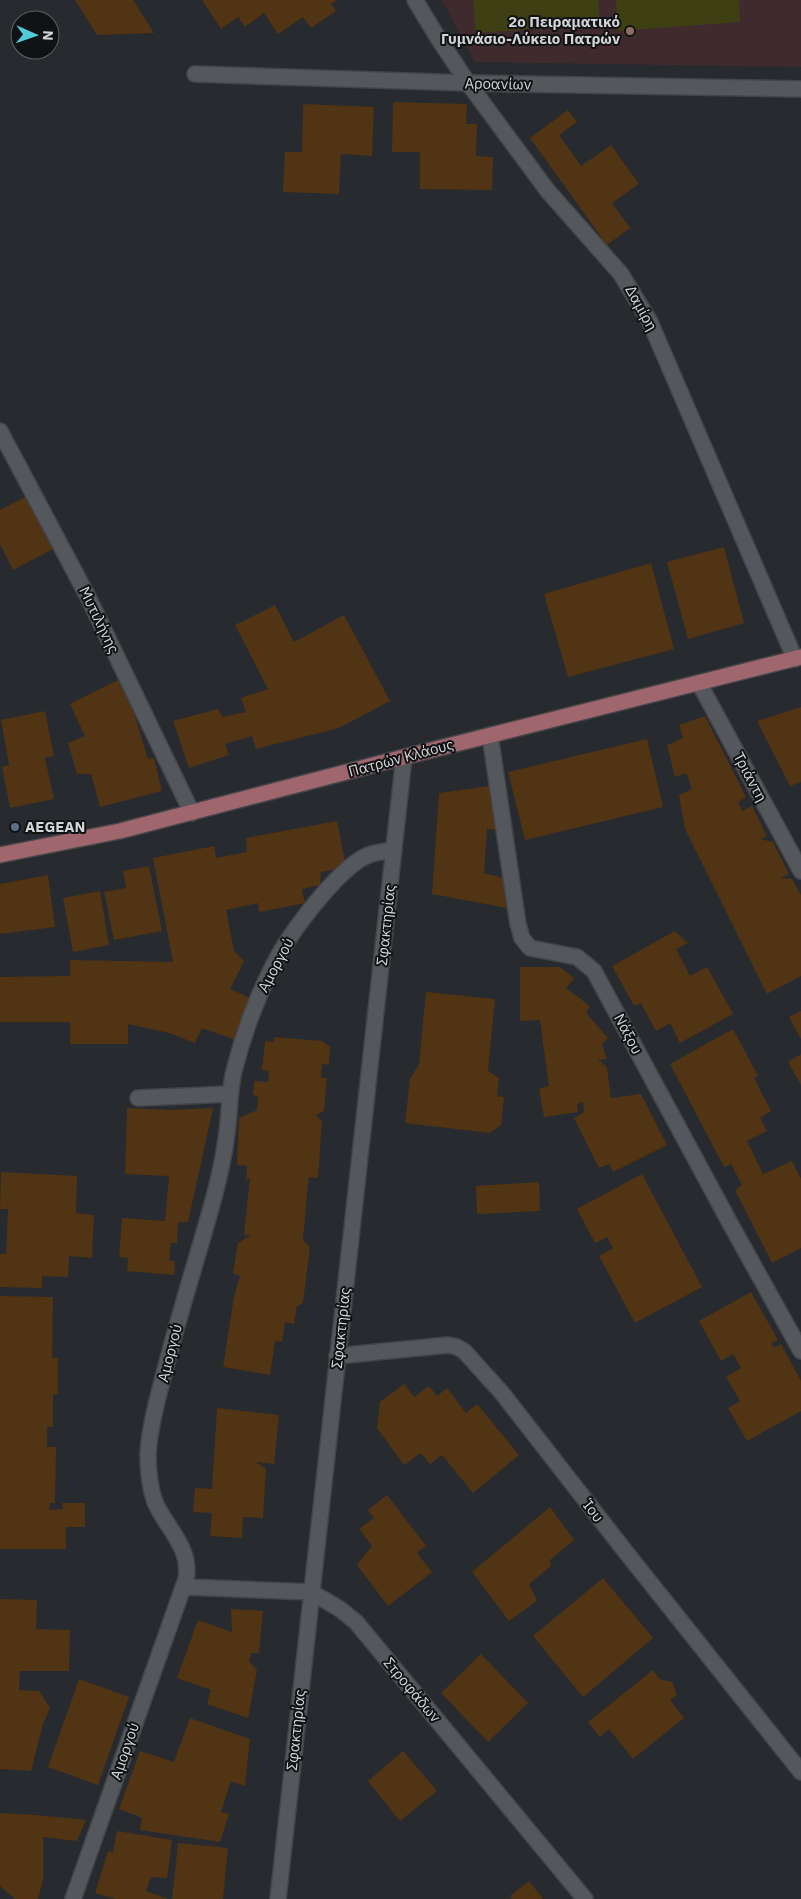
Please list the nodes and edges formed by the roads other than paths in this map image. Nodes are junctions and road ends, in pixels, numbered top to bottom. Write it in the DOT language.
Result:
graph roads {
  1 [pos="415,0"];
  2 [pos="194,74"];
  3 [pos="468,83"];
  4 [pos="801,89"];
  5 [pos="0,431"];
  6 [pos="798,658"];
  7 [pos="699,683"];
  8 [pos="490,735"];
  9 [pos="404,757"];
  10 [pos="192,813"];
  11 [pos="394,850"];
  12 [pos="0,855"];
  13 [pos="801,871"];
  14 [pos="230,1094"];
  15 [pos="138,1098"];
  16 [pos="801,1350"];
  17 [pos="337,1356"];
  18 [pos="184,1587"];
  19 [pos="311,1592"];
  20 [pos="801,1772"];
  21 [pos="73,1899"];
  22 [pos="278,1899"];
  23 [pos="585,1899"];
  1 -- 3 [label="street, Δαμίρη"];
  2 -- 3 [label="street, Αροανίων"];
  3 -- 4 [label="street, Αροανίων"];
  3 -- 6 [label="street, Δαμίρη"];
  5 -- 10 [label="street, Μυτιλήνης"];
  6 -- 7 [label="main road, Πατρών Κλάους"];
  7 -- 8 [label="main road, Πατρών Κλάους"];
  7 -- 13 [label="street, Τριάντη"];
  8 -- 9 [label="main road, Πατρών Κλάους"];
  8 -- 16 [label="street, Νάξου"];
  9 -- 10 [label="main road, Πατρών Κλάους"];
  9 -- 11 [label="street, Σφακτηρίας"];
  10 -- 12 [label="main road, Πατρών Κλάους"];
  11 -- 14 [label="street, Αμοργού"];
  11 -- 17 [label="street, Σφακτηρίας"];
  14 -- 15 [label="street"];
  14 -- 18 [label="street, Αμοργού"];
  17 -- 19 [label="street, Σφακτηρίας"];
  17 -- 20 [label="street, Ίου"];
  18 -- 19 [label="street, Στροφάδων"];
  18 -- 21 [label="street, Αμοργού"];
  19 -- 22 [label="street, Σφακτηρίας"];
  19 -- 23 [label="street, Στροφάδων"];
}
